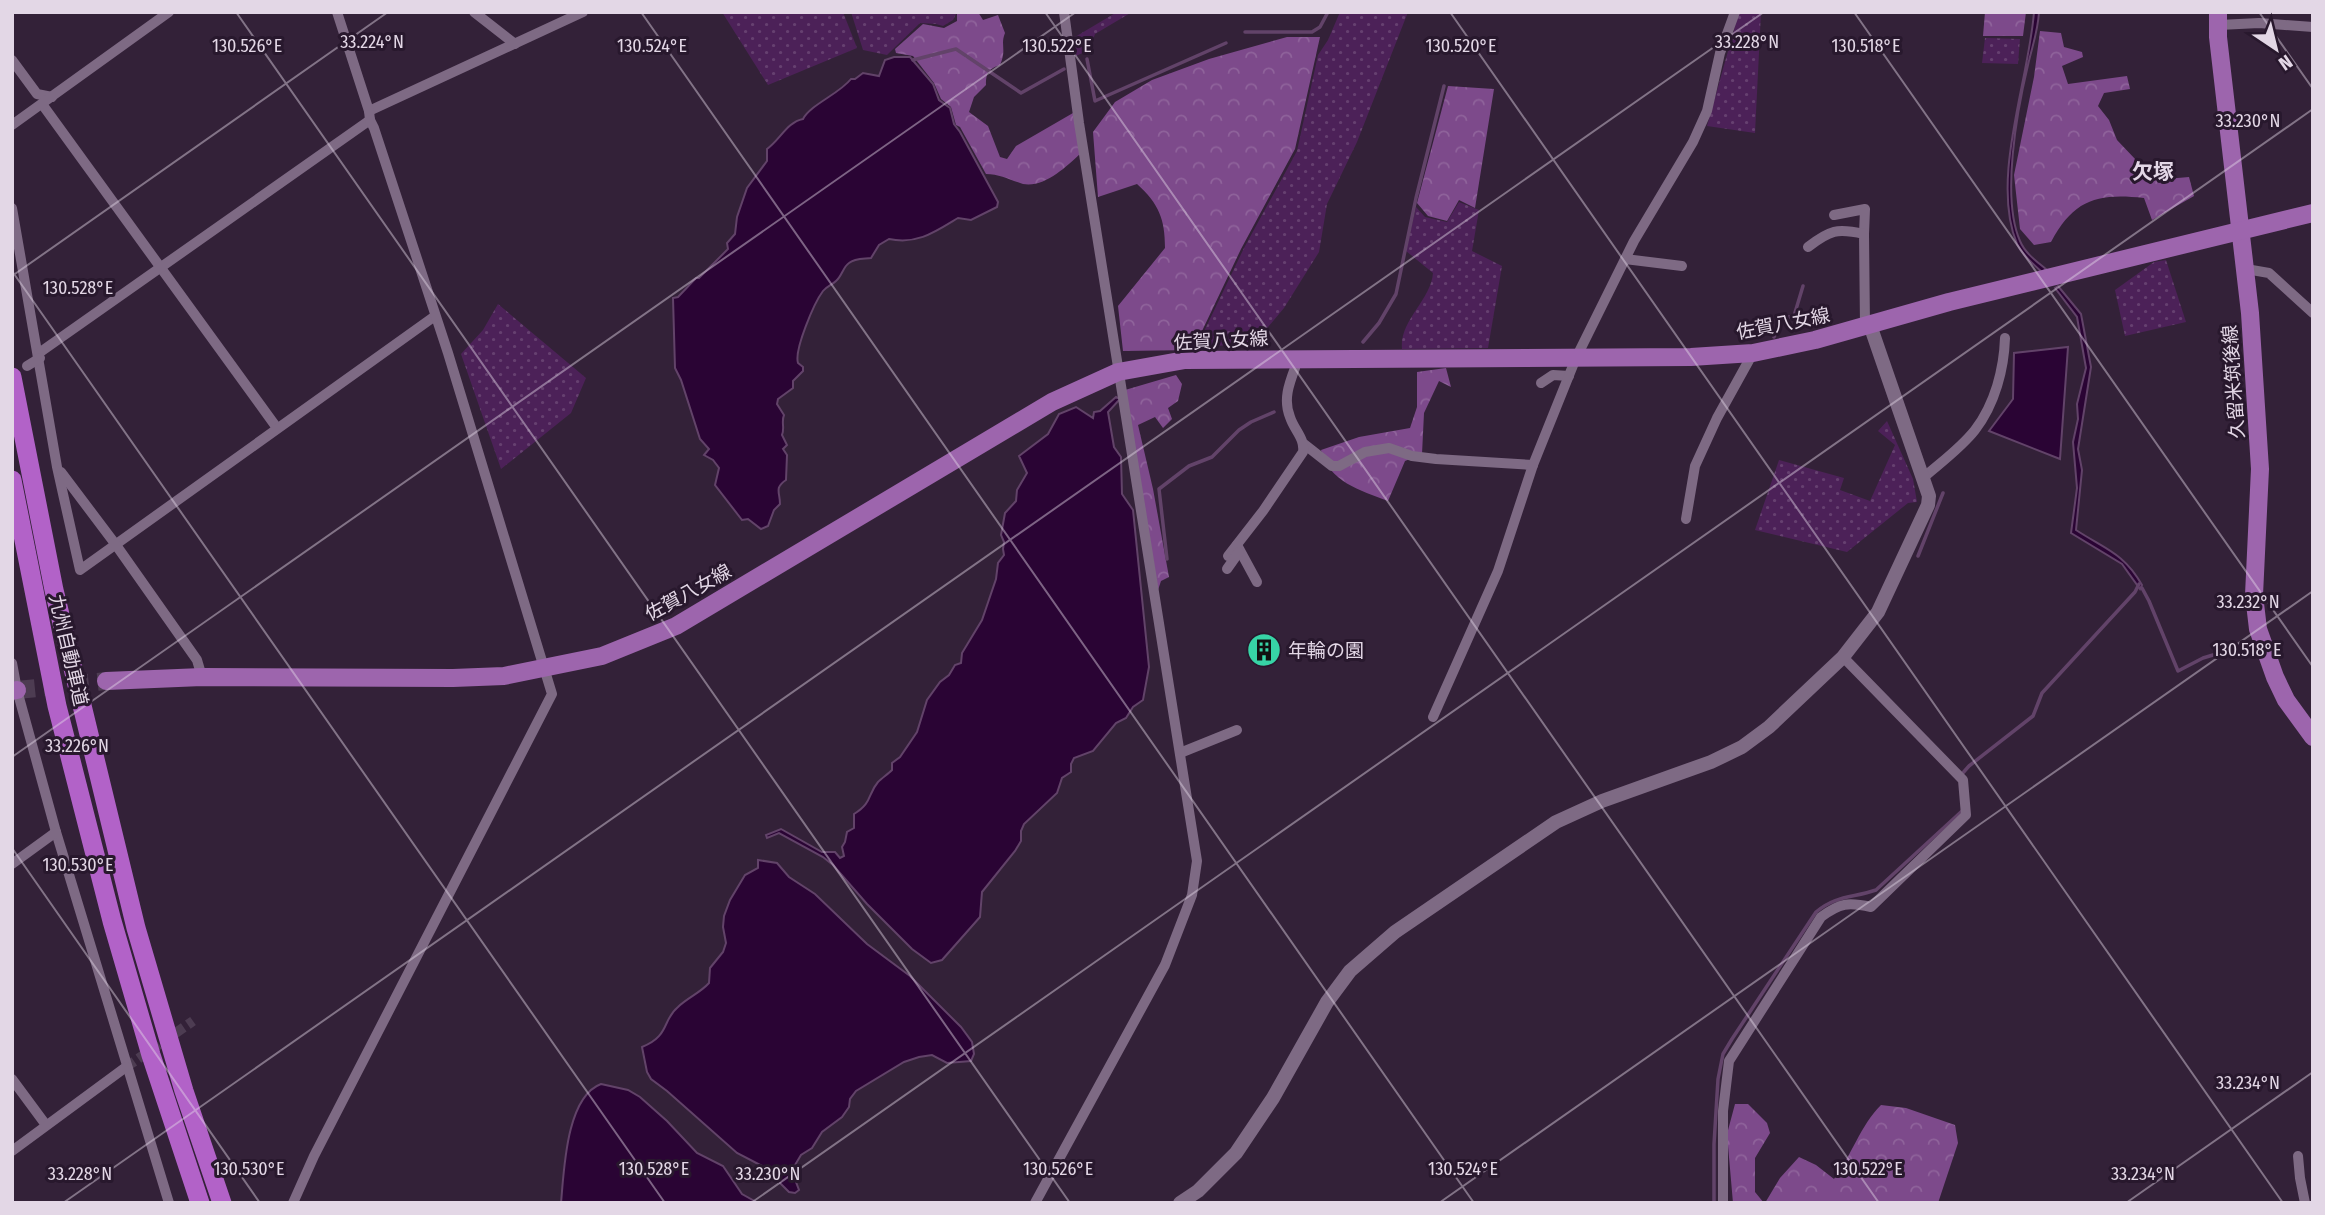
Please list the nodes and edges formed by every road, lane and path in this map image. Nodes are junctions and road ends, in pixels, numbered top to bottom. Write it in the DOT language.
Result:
graph roads {
  1 [pos="169,12"];
  2 [pos="337,12"];
  3 [pos="474,12"];
  4 [pos="583,12"];
  5 [pos="1064,12"];
  6 [pos="1735,12"];
  7 [pos="2218,19"];
  8 [pos="2313,27"];
  9 [pos="515,44"];
  10 [pos="12,60"];
  11 [pos="47,101"];
  12 [pos="369,115"];
  13 [pos="12,125"];
  14 [pos="12,208"];
  15 [pos="2313,213"];
  16 [pos="1833,215"];
  17 [pos="2241,232"];
  18 [pos="1864,234"];
  19 [pos="1808,247"];
  20 [pos="1625,259"];
  21 [pos="161,266"];
  22 [pos="1682,266"];
  23 [pos="2246,269"];
  24 [pos="2313,313"];
  25 [pos="435,316"];
  26 [pos="1867,326"];
  27 [pos="2005,338"];
  28 [pos="1753,353"];
  29 [pos="39,355"];
  30 [pos="1577,358"];
  31 [pos="1295,368"];
  32 [pos="19,371"];
  33 [pos="1118,372"];
  34 [pos="1569,376"];
  35 [pos="1541,383"];
  36 [pos="277,428"];
  37 [pos="1304,444"];
  38 [pos="1534,465"];
  39 [pos="57,467"];
  40 [pos="1923,478"];
  41 [pos="12,480"];
  42 [pos="1686,519"];
  43 [pos="116,545"];
  44 [pos="1238,548"];
  45 [pos="1228,556"];
  46 [pos="1227,569"];
  47 [pos="1257,582"];
  48 [pos="1843,657"];
  49 [pos="12,663"];
  50 [pos="545,668"];
  51 [pos="202,677"];
  52 [pos="106,681"];
  53 [pos="15,691"];
  54 [pos="1433,717"];
  55 [pos="1237,730"];
  56 [pos="2313,737"];
  57 [pos="1180,753"];
  58 [pos="56,832"];
  59 [pos="12,864"];
  60 [pos="126,1067"];
  61 [pos="12,1079"];
  62 [pos="46,1125"];
  63 [pos="12,1151"];
  64 [pos="2298,1156"];
  65 [pos="169,1203"];
  66 [pos="200,1203"];
  67 [pos="222,1203"];
  68 [pos="293,1203"];
  69 [pos="1035,1203"];
  70 [pos="1181,1203"];
  71 [pos="1723,1203"];
  72 [pos="2305,1203"];
  1 -- 11 [label="street"];
  2 -- 12 [label="street"];
  3 -- 9 [label="street"];
  4 -- 9 [label="street"];
  5 -- 33 [label="street"];
  6 -- 20 [label="street"];
  7 -- 8 [label="street"];
  7 -- 17 [label="main road, 久留米筑後線"];
  9 -- 12 [label="street"];
  10 -- 11 [label="street"];
  11 -- 13 [label="street"];
  11 -- 21 [label="street"];
  12 -- 21 [label="street"];
  12 -- 25 [label="street"];
  14 -- 29 [label="street"];
  15 -- 17 [label="main road, 佐賀八女線"];
  16 -- 18 [label="street"];
  17 -- 23 [label="main road, 久留米筑後線"];
  17 -- 26 [label="main road, 佐賀八女線"];
  18 -- 19 [label="street"];
  18 -- 26 [label="street"];
  20 -- 22 [label="street"];
  20 -- 30 [label="street"];
  21 -- 29 [label="street"];
  21 -- 36 [label="street"];
  23 -- 24 [label="street"];
  23 -- 56 [label="main road, 久留米筑後線"];
  25 -- 36 [label="street"];
  25 -- 50 [label="street"];
  26 -- 28 [label="main road, 佐賀八女線"];
  26 -- 40 [label="street"];
  27 -- 40 [label="street"];
  28 -- 30 [label="main road, 佐賀八女線"];
  28 -- 42 [label="street"];
  29 -- 32 [label="street"];
  29 -- 39 [label="street"];
  30 -- 33 [label="main road, 佐賀八女線"];
  30 -- 34 [label="street"];
  31 -- 37 [label="street"];
  32 -- 67 [label="highway, 九州自動車道"];
  33 -- 50 [label="main road, 佐賀八女線"];
  33 -- 57 [label="street"];
  34 -- 35 [label="street"];
  34 -- 38 [label="street"];
  36 -- 43 [label="street"];
  37 -- 38 [label="street"];
  37 -- 44 [label="street"];
  38 -- 54 [label="street"];
  39 -- 43 [label="street"];
  39 -- 43 [label="street"];
  40 -- 48 [label="street"];
  41 -- 66 [label="highway, 九州自動車道"];
  43 -- 51 [label="street"];
  44 -- 45 [label="street"];
  44 -- 46 [label="street"];
  44 -- 47 [label="street"];
  48 -- 70 [label="street"];
  48 -- 71 [label="street"];
  49 -- 53 [label="street"];
  50 -- 51 [label="main road, 佐賀八女線"];
  50 -- 68 [label="street"];
  51 -- 52 [label="main road, 佐賀八女線"];
  53 -- 58 [label="street"];
  55 -- 57 [label="street"];
  57 -- 69 [label="street"];
  58 -- 59 [label="street"];
  58 -- 60 [label="street"];
  60 -- 62 [label="street"];
  60 -- 65 [label="street"];
  61 -- 62 [label="street"];
  62 -- 63 [label="street"];
  64 -- 72 [label="street"];
}
